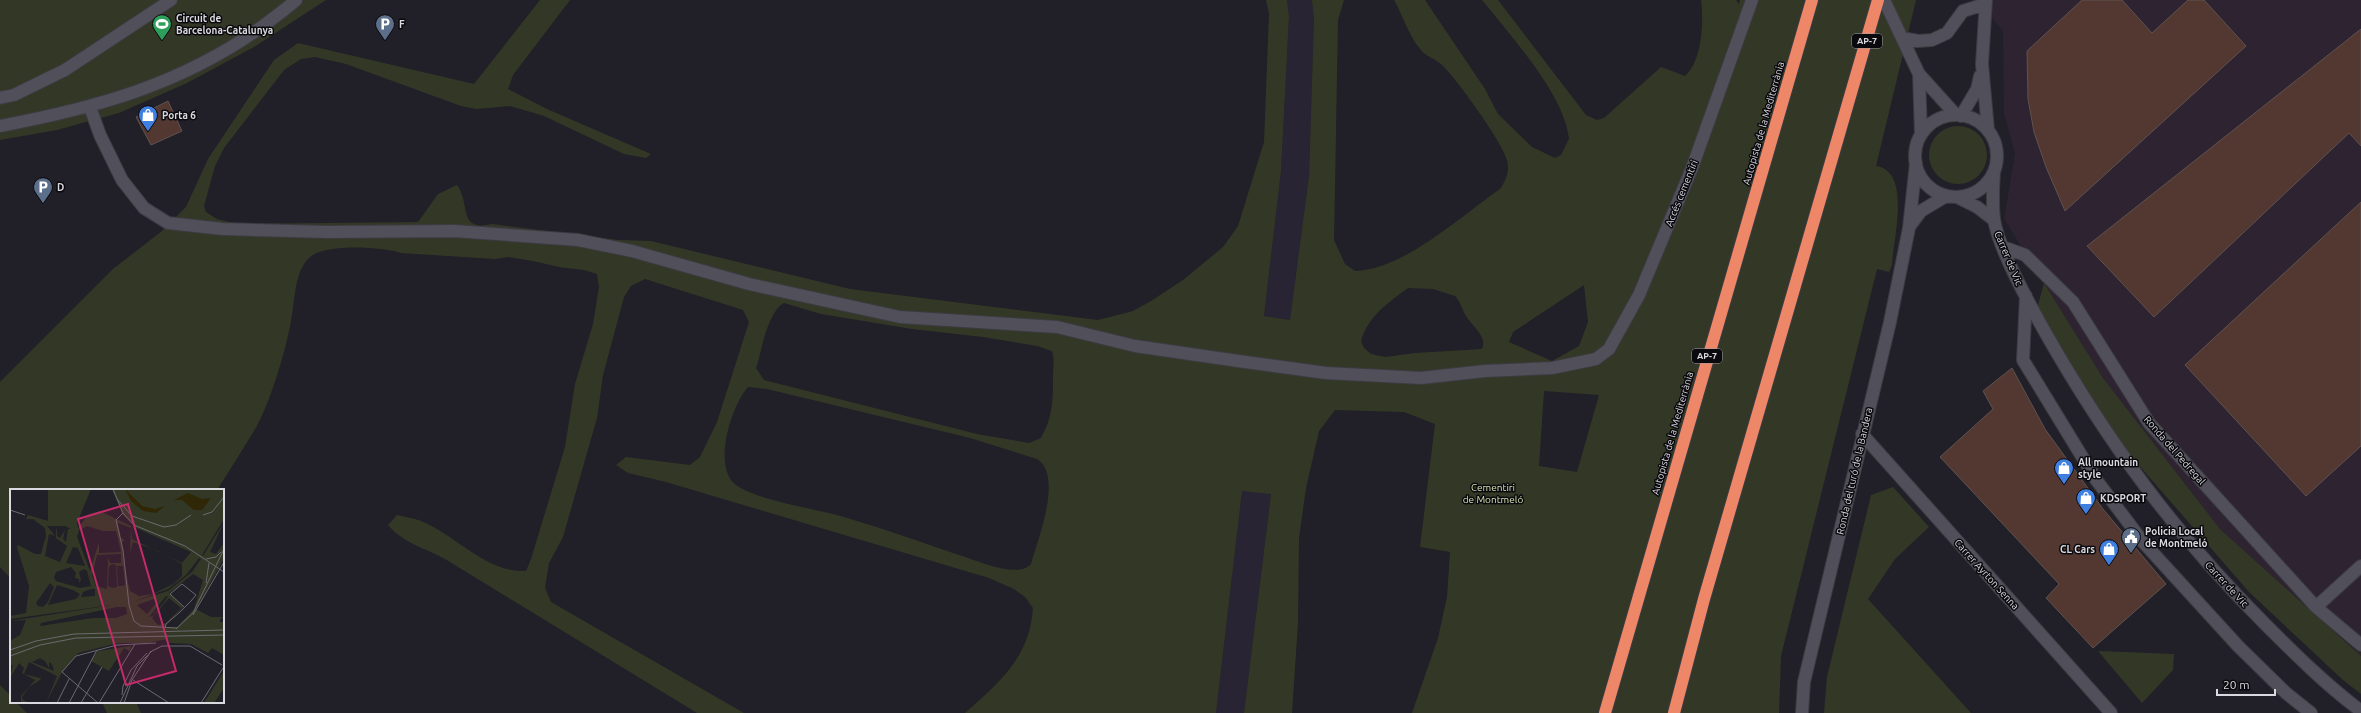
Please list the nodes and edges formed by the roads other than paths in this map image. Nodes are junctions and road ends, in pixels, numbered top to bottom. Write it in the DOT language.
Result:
graph roads {
  1 [pos="171,0"];
  2 [pos="296,0"];
  3 [pos="1752,0"];
  4 [pos="1812,0"];
  5 [pos="1878,0"];
  6 [pos="1884,0"];
  7 [pos="1986,2"];
  8 [pos="1902,38"];
  9 [pos="1982,64"];
  10 [pos="1919,74"];
  11 [pos="0,98"];
  12 [pos="90,107"];
  13 [pos="1958,116"];
  14 [pos="0,126"];
  15 [pos="1988,130"];
  16 [pos="1921,135"];
  17 [pos="1916,163"];
  18 [pos="1994,172"];
  19 [pos="1946,196"];
  20 [pos="1959,198"];
  21 [pos="1994,220"];
  22 [pos="1909,228"];
  23 [pos="2003,247"];
  24 [pos="2026,296"];
  25 [pos="1862,434"];
  26 [pos="2361,566"];
  27 [pos="2316,607"];
  28 [pos="2361,645"];
  29 [pos="2361,711"];
  30 [pos="1605,713"];
  31 [pos="1674,713"];
  32 [pos="1802,713"];
  33 [pos="2111,713"];
  34 [pos="2311,713"];
  1 -- 11 [label="street"];
  2 -- 12 [label="street"];
  3 -- 12 [label="street, Accés cementiri"];
  4 -- 30 [label="highway, Autopista de la Mediterrània / AP-7"];
  5 -- 31 [label="highway, AP-7"];
  6 -- 8 [label="street"];
  7 -- 8 [label="street"];
  7 -- 9 [label="street"];
  8 -- 10 [label="street"];
  9 -- 13 [label="street"];
  9 -- 15 [label="street"];
  10 -- 13 [label="street"];
  10 -- 16 [label="street"];
  12 -- 14 [label="street"];
  13 -- 15 [label="street"];
  13 -- 16 [label="street"];
  15 -- 18 [label="street"];
  16 -- 17 [label="street"];
  17 -- 19 [label="street"];
  17 -- 22 [label="street, Ronda del turó de la Bandera"];
  18 -- 20 [label="street"];
  18 -- 21 [label="street, Carrer de Vic"];
  19 -- 20 [label="street"];
  19 -- 22 [label="street, Ronda del turó de la Bandera"];
  20 -- 21 [label="street, Carrer de Vic"];
  21 -- 23 [label="street, Carrer de Vic"];
  22 -- 25 [label="street, Ronda del turó de la Bandera"];
  23 -- 24 [label="street, Carrer de Vic"];
  23 -- 27 [label="street, Ronda del Pedregal"];
  24 -- 29 [label="street, Carrer de Vic"];
  24 -- 34 [label="street, Carrer de Vic"];
  25 -- 32 [label="street, Ronda del turó de la Bandera"];
  25 -- 33 [label="street, Carrer Ayrton Senna"];
  26 -- 27 [label="street"];
  27 -- 28 [label="street, Ronda del Pedregal"];
}
